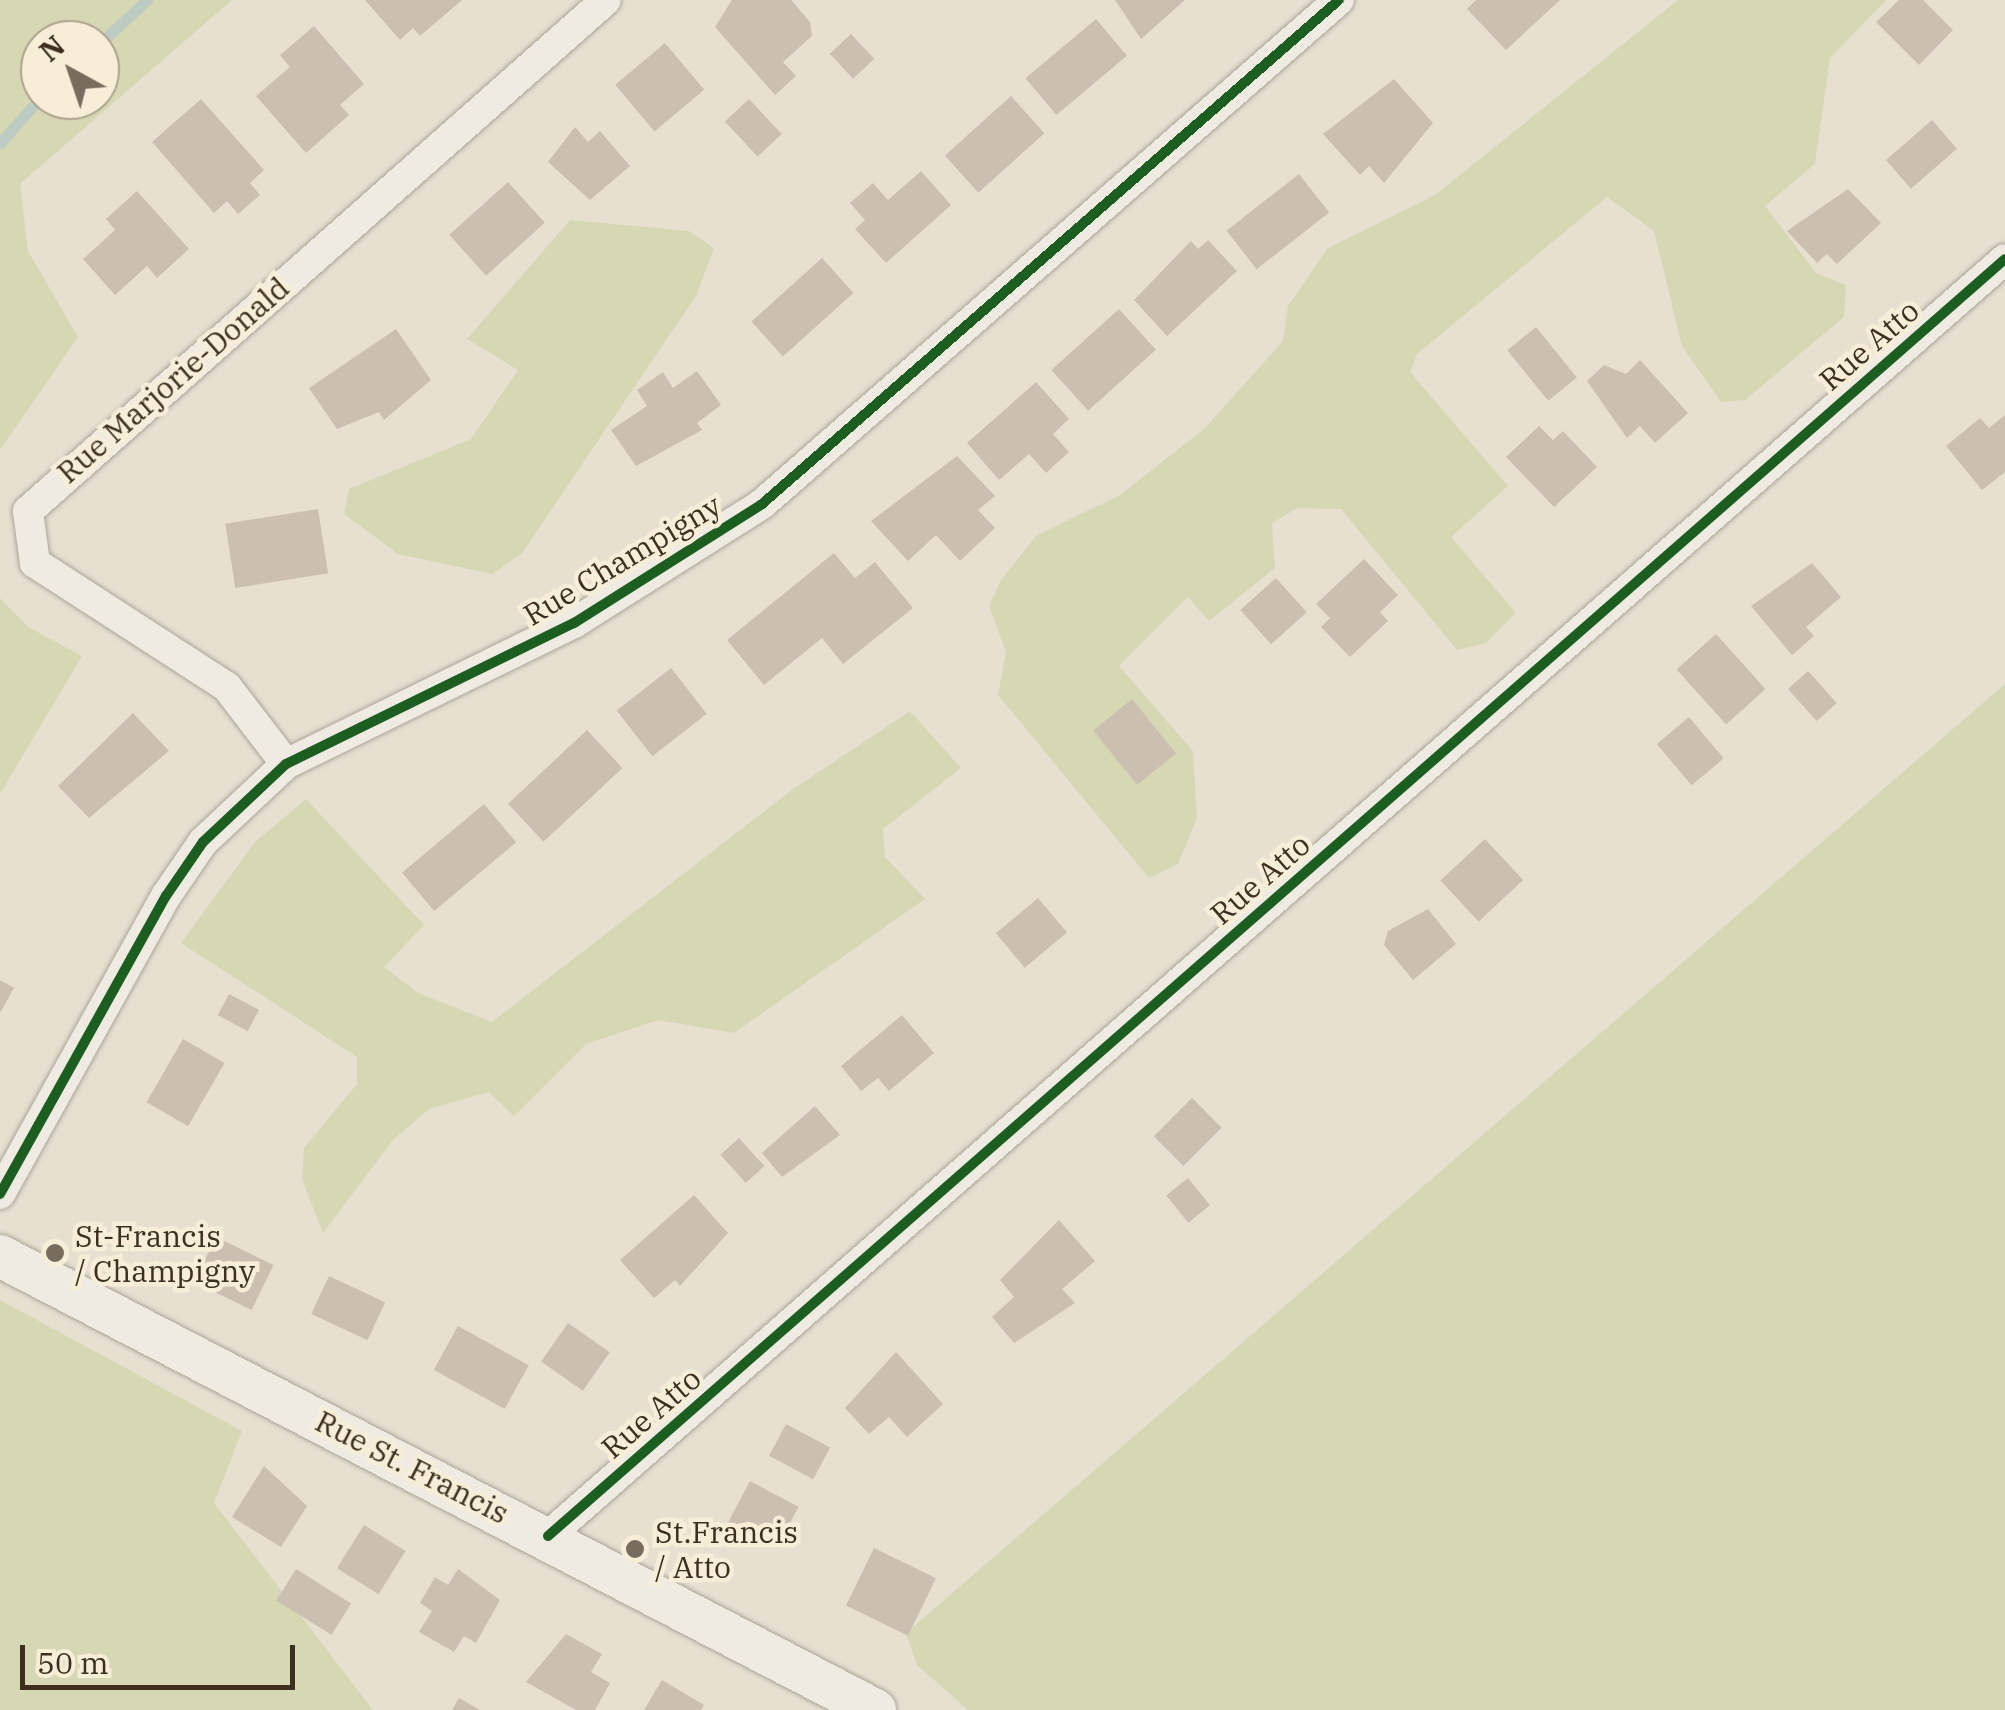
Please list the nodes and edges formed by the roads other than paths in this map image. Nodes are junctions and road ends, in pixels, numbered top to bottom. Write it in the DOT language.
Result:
graph roads {
  1 [pos="606,0"];
  2 [pos="1339,0"];
  3 [pos="2005,258"];
  4 [pos="286,764"];
  5 [pos="0,1194"];
  6 [pos="0,1256"];
  7 [pos="548,1536"];
  8 [pos="875,1710"];
  1 -- 4 [label="street, Rue Marjorie-Donald"];
  2 -- 4 [label="street, Rue Champigny"];
  3 -- 7 [label="street, Rue Atto"];
  4 -- 5 [label="street, Rue Champigny"];
  6 -- 7 [label="street, Rue St. Francis"];
  7 -- 8 [label="street, Rue St. Francis"];
}
